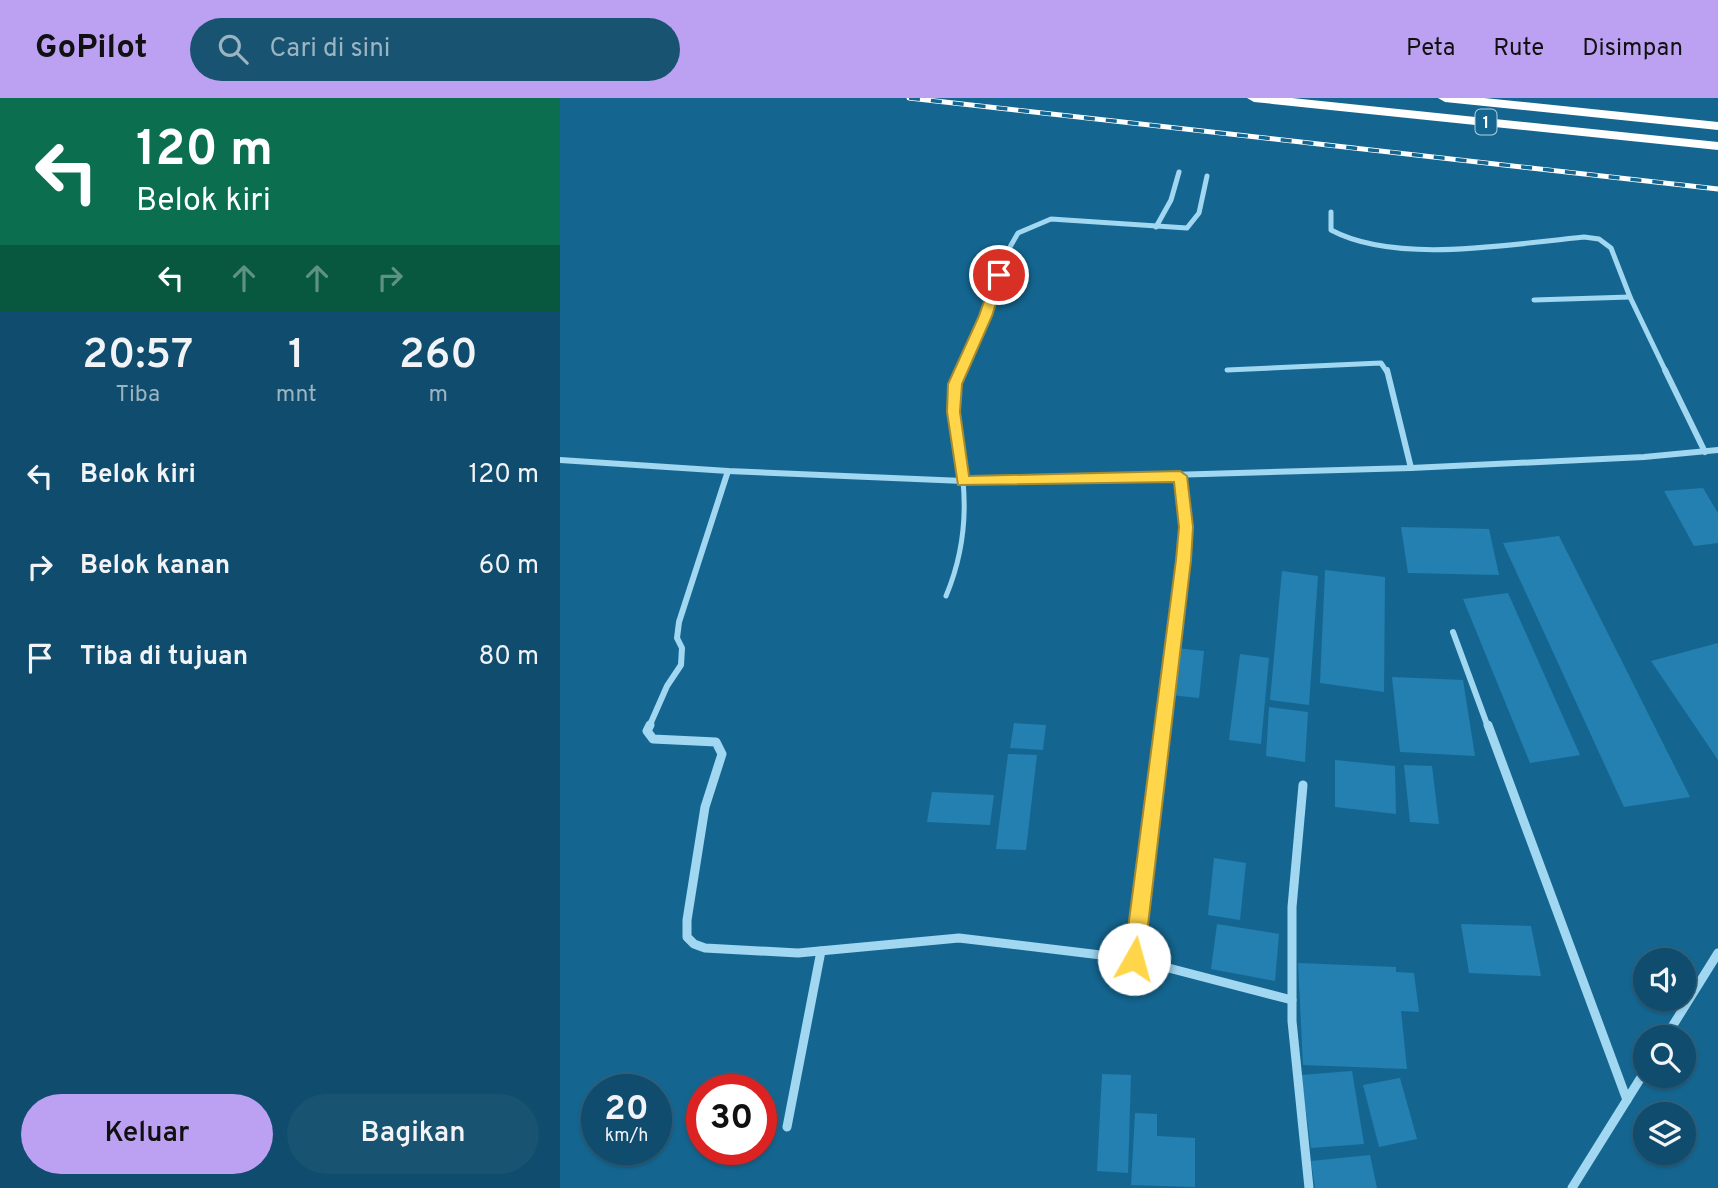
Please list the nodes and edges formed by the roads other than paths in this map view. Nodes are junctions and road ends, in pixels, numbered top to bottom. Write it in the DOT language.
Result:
graph roads {
  1 [pos="1254,98"];
  2 [pos="1339,98"];
  3 [pos="1445,98"];
  4 [pos="1556,98"];
  5 [pos="1718,115"];
  6 [pos="1718,126"];
  7 [pos="1718,137"];
  8 [pos="1718,146"];
  9 [pos="1179,173"];
  10 [pos="1207,176"];
  11 [pos="1331,212"];
  12 [pos="1156,227"];
  13 [pos="1630,297"];
  14 [pos="1534,300"];
  15 [pos="1227,370"];
  16 [pos="1718,450"];
  17 [pos="1704,452"];
  18 [pos="560,460"];
  19 [pos="1412,468"];
  20 [pos="728,471"];
  21 [pos="1180,476"];
  22 [pos="963,481"];
  23 [pos="946,596"];
  24 [pos="1452,632"];
  25 [pos="1303,785"];
  26 [pos="821,951"];
  27 [pos="1718,953"];
  28 [pos="1134,959"];
  29 [pos="1292,1000"];
  30 [pos="1673,1025"];
  31 [pos="1634,1088"];
  32 [pos="1627,1100"];
  33 [pos="787,1128"];
  34 [pos="1309,1188"];
  35 [pos="1572,1188"];
  1 -- 8 [label="highway, 1"];
  2 -- 7 [label="highway, 1"];
  3 -- 6 [label="highway, 1"];
  4 -- 5 [label="highway"];
  9 -- 12 [label="street"];
  10 -- 12 [label="street"];
  11 -- 13 [label="street"];
  12 -- 22 [label="street"];
  13 -- 14 [label="street"];
  13 -- 17 [label="street"];
  15 -- 19 [label="street"];
  16 -- 17 [label="street"];
  17 -- 19 [label="street"];
  18 -- 20 [label="street"];
  19 -- 21 [label="street"];
  20 -- 22 [label="street"];
  20 -- 26 [label="street"];
  21 -- 22 [label="street"];
  21 -- 28 [label="street"];
  22 -- 23 [label="lane"];
  24 -- 32 [label="street"];
  25 -- 29 [label="street"];
  26 -- 28 [label="street"];
  26 -- 33 [label="street"];
  27 -- 30 [label="street"];
  28 -- 29 [label="street"];
  29 -- 34 [label="street"];
  31 -- 32 [label="street"];
  32 -- 35 [label="street"];
}
